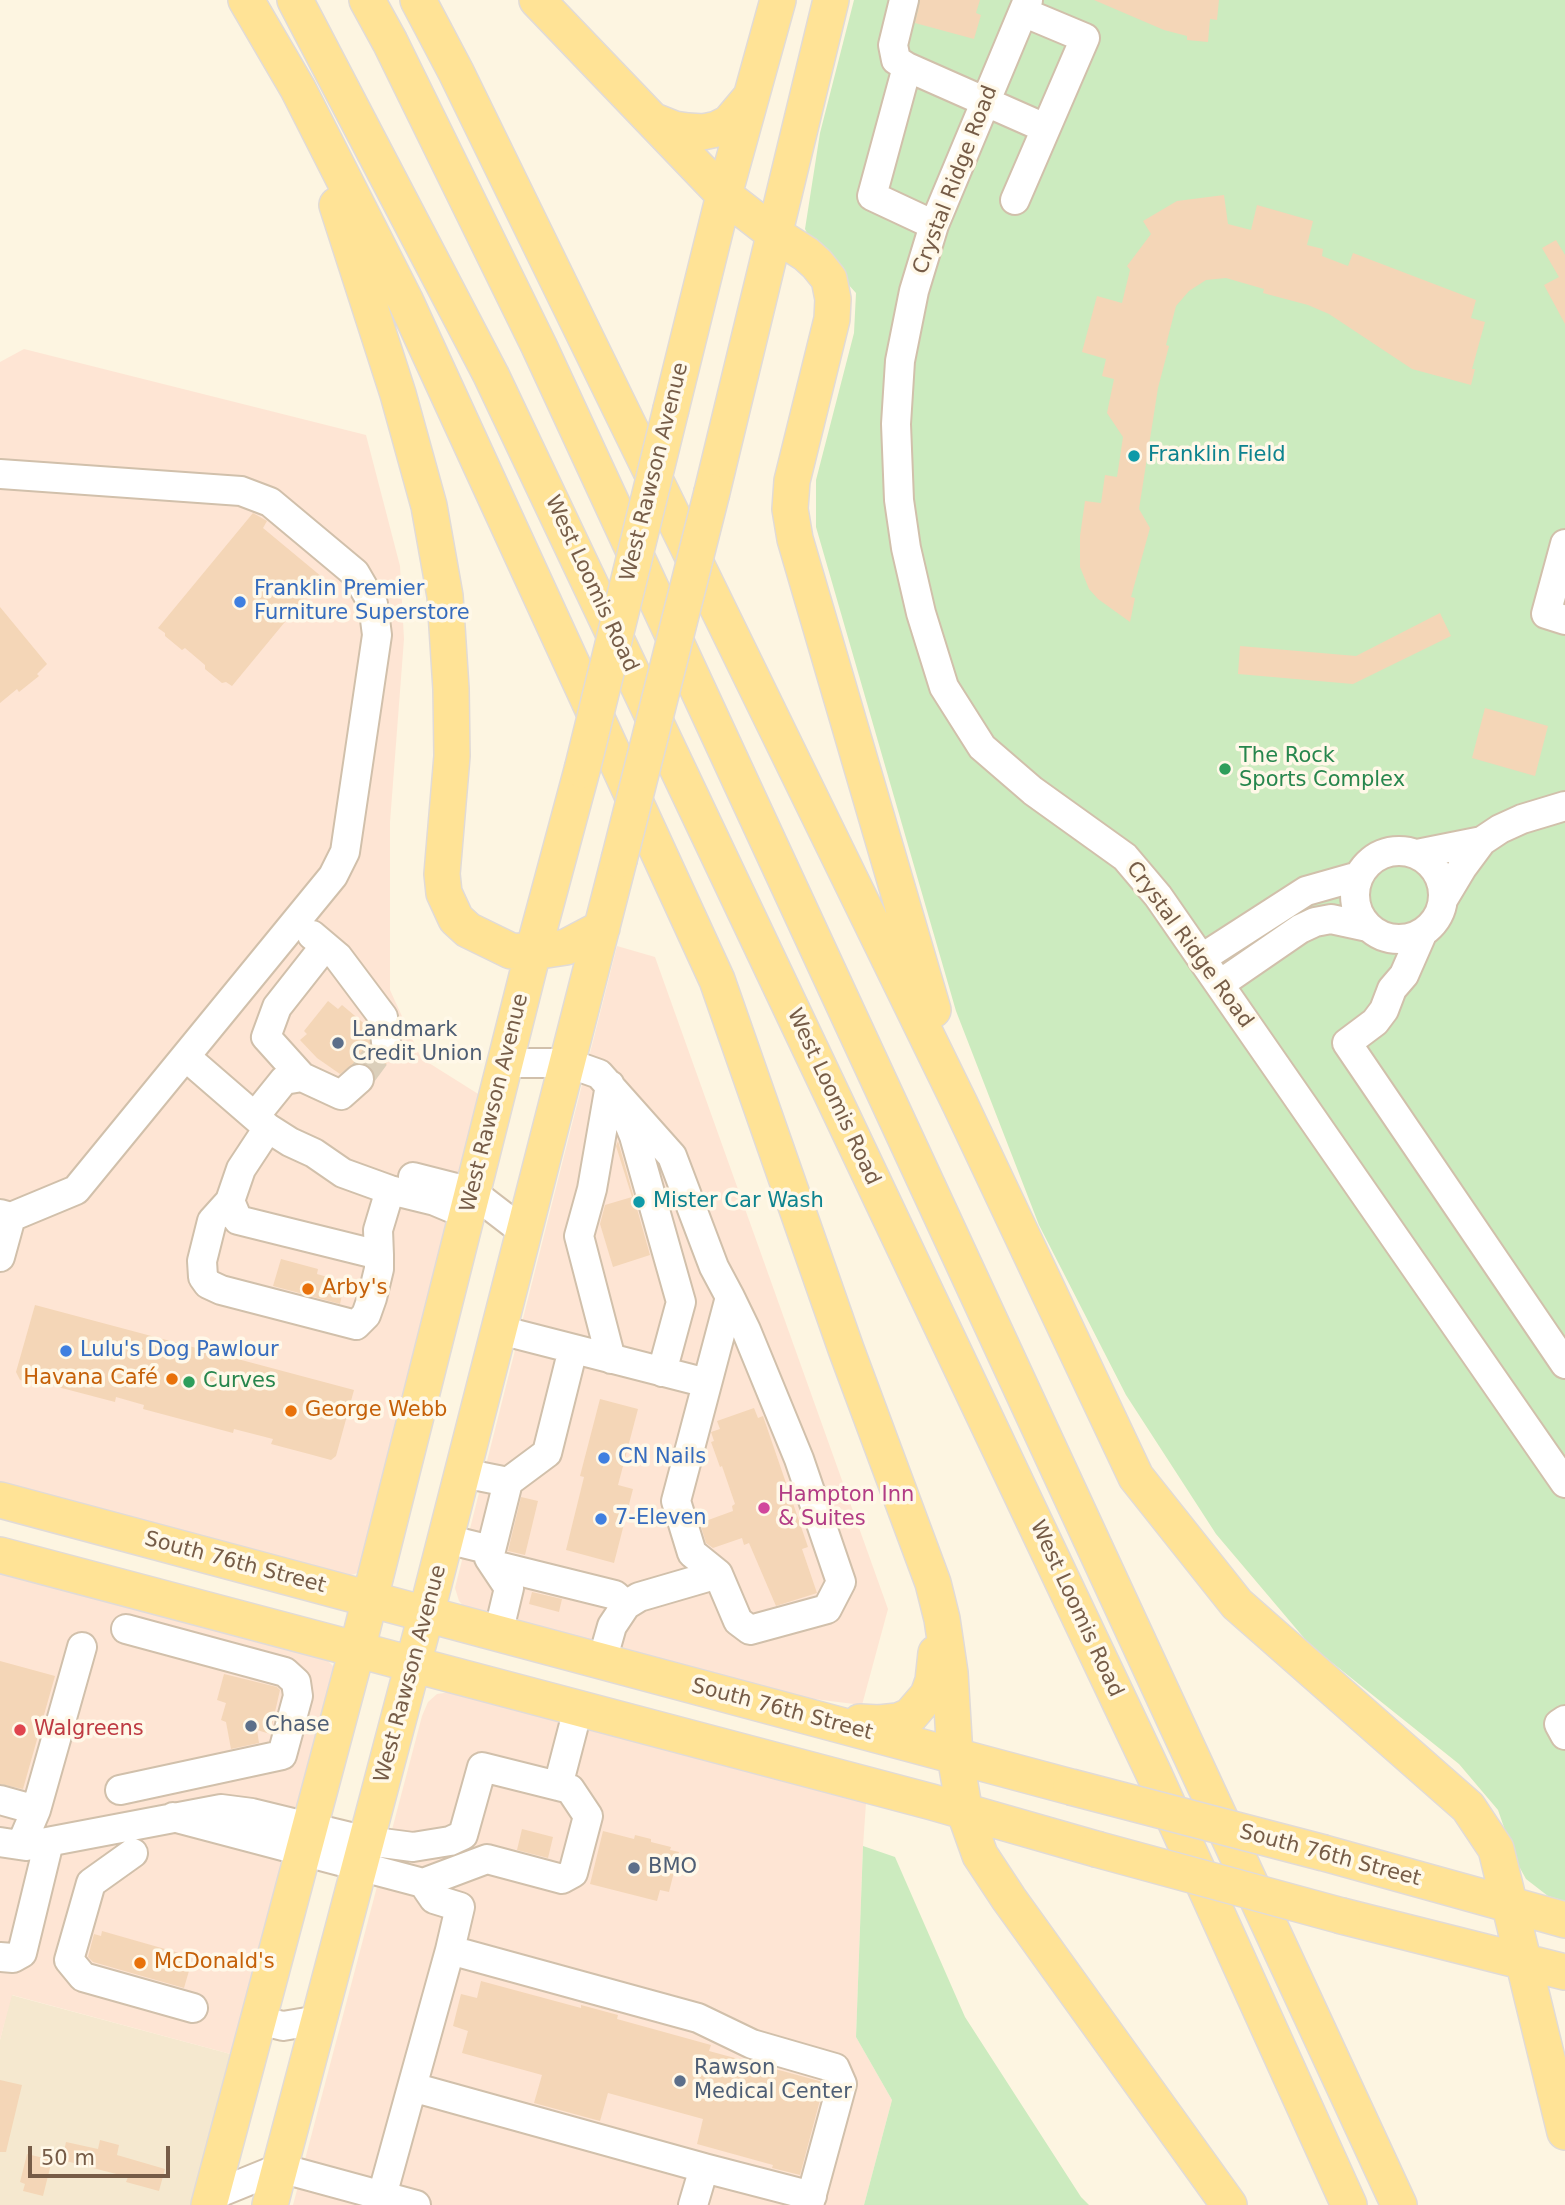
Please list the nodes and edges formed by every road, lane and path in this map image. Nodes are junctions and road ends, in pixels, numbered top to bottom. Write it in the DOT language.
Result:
graph roads {
  1 [pos="246,0"];
  2 [pos="295,0"];
  3 [pos="367,0"];
  4 [pos="418,0"];
  5 [pos="537,0"];
  6 [pos="778,0"];
  7 [pos="831,0"];
  8 [pos="904,0"];
  9 [pos="1026,6"];
  10 [pos="907,67"];
  11 [pos="298,89"];
  12 [pos="750,98"];
  13 [pos="985,101"];
  14 [pos="652,120"];
  15 [pos="1045,128"];
  16 [pos="724,195"];
  17 [pos="1015,200"];
  18 [pos="934,225"];
  19 [pos="773,233"];
  20 [pos="0,474"];
  21 [pos="1565,544"];
  22 [pos="1565,620"];
  23 [pos="1565,806"];
  24 [pos="1482,841"];
  25 [pos="1417,854"];
  26 [pos="1359,876"];
  27 [pos="1444,898"];
  28 [pos="295,921"];
  29 [pos="602,928"];
  30 [pos="1372,930"];
  31 [pos="1422,933"];
  32 [pos="325,946"];
  33 [pos="533,952"];
  34 [pos="1202,958"];
  35 [pos="1220,984"];
  36 [pos="1392,989"];
  37 [pos="386,1042"];
  38 [pos="186,1057"];
  39 [pos="505,1063"];
  40 [pos="568,1063"];
  41 [pos="302,1077"];
  42 [pos="359,1079"];
  43 [pos="613,1088"];
  44 [pos="960,1104"];
  45 [pos="262,1122"];
  46 [pos="314,1153"];
  47 [pos="390,1190"];
  48 [pos="230,1201"];
  49 [pos="469,1203"];
  50 [pos="5,1216"];
  51 [pos="524,1232"];
  52 [pos="379,1255"];
  53 [pos="0,1257"];
  54 [pos="730,1297"];
  55 [pos="499,1330"];
  56 [pos="573,1349"];
  57 [pos="611,1359"];
  58 [pos="1565,1364"];
  59 [pos="662,1372"];
  60 [pos="707,1383"];
  61 [pos="463,1473"];
  62 [pos="508,1482"];
  63 [pos="1565,1483"];
  64 [pos="0,1500"];
  65 [pos="446,1539"];
  66 [pos="0,1555"];
  67 [pos="493,1558"];
  68 [pos="718,1574"];
  69 [pos="933,1583"];
  70 [pos="369,1598"];
  71 [pos="626,1605"];
  72 [pos="426,1615"];
  73 [pos="126,1629"];
  74 [pos="498,1634"];
  75 [pos="82,1647"];
  76 [pos="357,1650"];
  77 [pos="602,1661"];
  78 [pos="413,1665"];
  79 [pos="578,1709"];
  80 [pos="808,1717"];
  81 [pos="1565,1720"];
  82 [pos="1565,1735"];
  83 [pos="955,1756"];
  84 [pos="564,1788"];
  85 [pos="120,1790"];
  86 [pos="0,1800"];
  87 [pos="36,1810"];
  88 [pos="965,1813"];
  89 [pos="463,1835"];
  90 [pos="306,1840"];
  91 [pos="5,1842"];
  92 [pos="49,1842"];
  93 [pos="133,1853"];
  94 [pos="363,1855"];
  95 [pos="488,1859"];
  96 [pos="423,1883"];
  97 [pos="1510,1905"];
  98 [pos="1565,1920"];
  99 [pos="450,1950"];
  100 [pos="0,1957"];
  101 [pos="1524,1961"];
  102 [pos="1565,1972"];
  103 [pos="193,2008"];
  104 [pos="258,2020"];
  105 [pos="319,2020"];
  106 [pos="1565,2070"];
  107 [pos="412,2087"];
  108 [pos="1562,2121"];
  109 [pos="280,2168"];
  110 [pos="704,2168"];
  111 [pos="350,2196"];
  112 [pos="382,2196"];
  113 [pos="811,2200"];
  114 [pos="210,2201"];
  115 [pos="270,2205"];
  116 [pos="415,2205"];
  117 [pos="693,2205"];
  118 [pos="1229,2205"];
  119 [pos="1349,2205"];
  120 [pos="1399,2205"];
  1 -- 11 [label="main road"];
  2 -- 119 [label="main road, West Loomis Road"];
  3 -- 120 [label="main road, West Loomis Road"];
  4 -- 44 [label="main road"];
  5 -- 14 [label="main road"];
  6 -- 12 [label="main road, West Rawson Avenue"];
  7 -- 19 [label="main road, West Rawson Avenue"];
  8 -- 10 [label="street"];
  9 -- 13 [label="street, Crystal Ridge Road"];
  9 -- 15 [label="street"];
  10 -- 13 [label="street"];
  10 -- 18 [label="street"];
  11 -- 33 [label="main road"];
  11 -- 69 [label="main road"];
  12 -- 14 [label="main road"];
  12 -- 16 [label="main road, West Rawson Avenue"];
  13 -- 15 [label="street"];
  13 -- 18 [label="street, Crystal Ridge Road"];
  14 -- 16 [label="main road"];
  15 -- 17 [label="street"];
  16 -- 19 [label="main road"];
  16 -- 33 [label="main road, West Rawson Avenue, bridge"];
  18 -- 34 [label="street, Crystal Ridge Road"];
  19 -- 29 [label="main road, West Rawson Avenue, bridge"];
  19 -- 44 [label="main road"];
  20 -- 28 [label="street"];
  21 -- 22 [label="street"];
  23 -- 24 [label="street"];
  24 -- 25 [label="street"];
  24 -- 27 [label="street"];
  25 -- 26 [label="street"];
  25 -- 27 [label="street"];
  26 -- 30 [label="street"];
  26 -- 34 [label="street"];
  27 -- 31 [label="street"];
  28 -- 32 [label="street"];
  28 -- 38 [label="street"];
  29 -- 33 [label="main road"];
  29 -- 40 [label="main road, West Rawson Avenue"];
  30 -- 31 [label="street"];
  30 -- 35 [label="street"];
  30 -- 36 [label="street"];
  31 -- 36 [label="street"];
  32 -- 37 [label="street"];
  32 -- 41 [label="street"];
  33 -- 39 [label="main road, West Rawson Avenue"];
  34 -- 35 [label="street, Crystal Ridge Road"];
  35 -- 63 [label="street, Crystal Ridge Road"];
  36 -- 58 [label="street"];
  38 -- 45 [label="street"];
  38 -- 50 [label="street"];
  39 -- 40 [label="street"];
  39 -- 49 [label="main road, West Rawson Avenue"];
  40 -- 43 [label="street"];
  40 -- 51 [label="main road, West Rawson Avenue"];
  41 -- 42 [label="street"];
  41 -- 45 [label="street"];
  43 -- 54 [label="street"];
  43 -- 57 [label="street"];
  43 -- 59 [label="street"];
  44 -- 97 [label="main road"];
  45 -- 46 [label="street"];
  45 -- 48 [label="street"];
  46 -- 47 [label="street"];
  46 -- 49 [label="street"];
  47 -- 49 [label="street"];
  47 -- 52 [label="street"];
  48 -- 52 [label="street"];
  48 -- 52 [label="street"];
  49 -- 51 [label="street"];
  49 -- 70 [label="main road, West Rawson Avenue"];
  50 -- 53 [label="street"];
  51 -- 55 [label="main road, West Rawson Avenue"];
  54 -- 60 [label="street"];
  54 -- 68 [label="street"];
  55 -- 56 [label="street"];
  55 -- 61 [label="main road, West Rawson Avenue"];
  56 -- 57 [label="street"];
  56 -- 62 [label="street"];
  57 -- 59 [label="street"];
  59 -- 60 [label="street"];
  60 -- 68 [label="street"];
  61 -- 62 [label="street"];
  61 -- 65 [label="main road, West Rawson Avenue"];
  62 -- 67 [label="street"];
  64 -- 70 [label="main road, South 76th Street"];
  65 -- 67 [label="street"];
  65 -- 72 [label="main road, West Rawson Avenue"];
  66 -- 76 [label="main road"];
  67 -- 71 [label="street"];
  67 -- 74 [label="street"];
  68 -- 71 [label="street"];
  69 -- 80 [label="main road"];
  69 -- 83 [label="main road"];
  70 -- 72 [label="main road, South 76th Street"];
  70 -- 76 [label="main road, West Rawson Avenue"];
  71 -- 77 [label="street"];
  72 -- 74 [label="main road, South 76th Street"];
  72 -- 78 [label="main road, West Rawson Avenue"];
  73 -- 85 [label="street"];
  74 -- 77 [label="main road, South 76th Street"];
  75 -- 87 [label="street"];
  76 -- 78 [label="main road"];
  76 -- 90 [label="main road, West Rawson Avenue"];
  77 -- 80 [label="main road, South 76th Street"];
  78 -- 79 [label="main road"];
  78 -- 94 [label="main road, West Rawson Avenue"];
  79 -- 84 [label="street"];
  79 -- 88 [label="main road"];
  80 -- 83 [label="main road, South 76th Street"];
  81 -- 82 [label="street"];
  83 -- 88 [label="main road"];
  83 -- 97 [label="main road, South 76th Street, bridge"];
  84 -- 89 [label="street"];
  84 -- 95 [label="street"];
  86 -- 87 [label="street"];
  87 -- 91 [label="street"];
  88 -- 101 [label="main road, bridge"];
  88 -- 118 [label="main road"];
  89 -- 94 [label="street"];
  89 -- 95 [label="street"];
  90 -- 92 [label="street"];
  90 -- 94 [label="street"];
  90 -- 104 [label="main road, West Rawson Avenue"];
  91 -- 92 [label="street"];
  92 -- 100 [label="street"];
  93 -- 103 [label="street"];
  94 -- 96 [label="street"];
  94 -- 105 [label="main road, West Rawson Avenue"];
  95 -- 96 [label="street"];
  96 -- 99 [label="street"];
  97 -- 98 [label="main road, South 76th Street"];
  97 -- 101 [label="main road"];
  99 -- 107 [label="street"];
  99 -- 113 [label="street"];
  101 -- 102 [label="main road"];
  101 -- 108 [label="main road"];
  104 -- 105 [label="street"];
  104 -- 114 [label="main road, West Rawson Avenue"];
  105 -- 109 [label="main road, West Rawson Avenue"];
  106 -- 108 [label="main road"];
  107 -- 110 [label="street"];
  107 -- 112 [label="street"];
  109 -- 111 [label="street"];
  109 -- 114 [label="street"];
  109 -- 115 [label="main road, West Rawson Avenue"];
  110 -- 113 [label="street"];
  110 -- 117 [label="street"];
  111 -- 112 [label="street"];
  112 -- 116 [label="street"];
}
